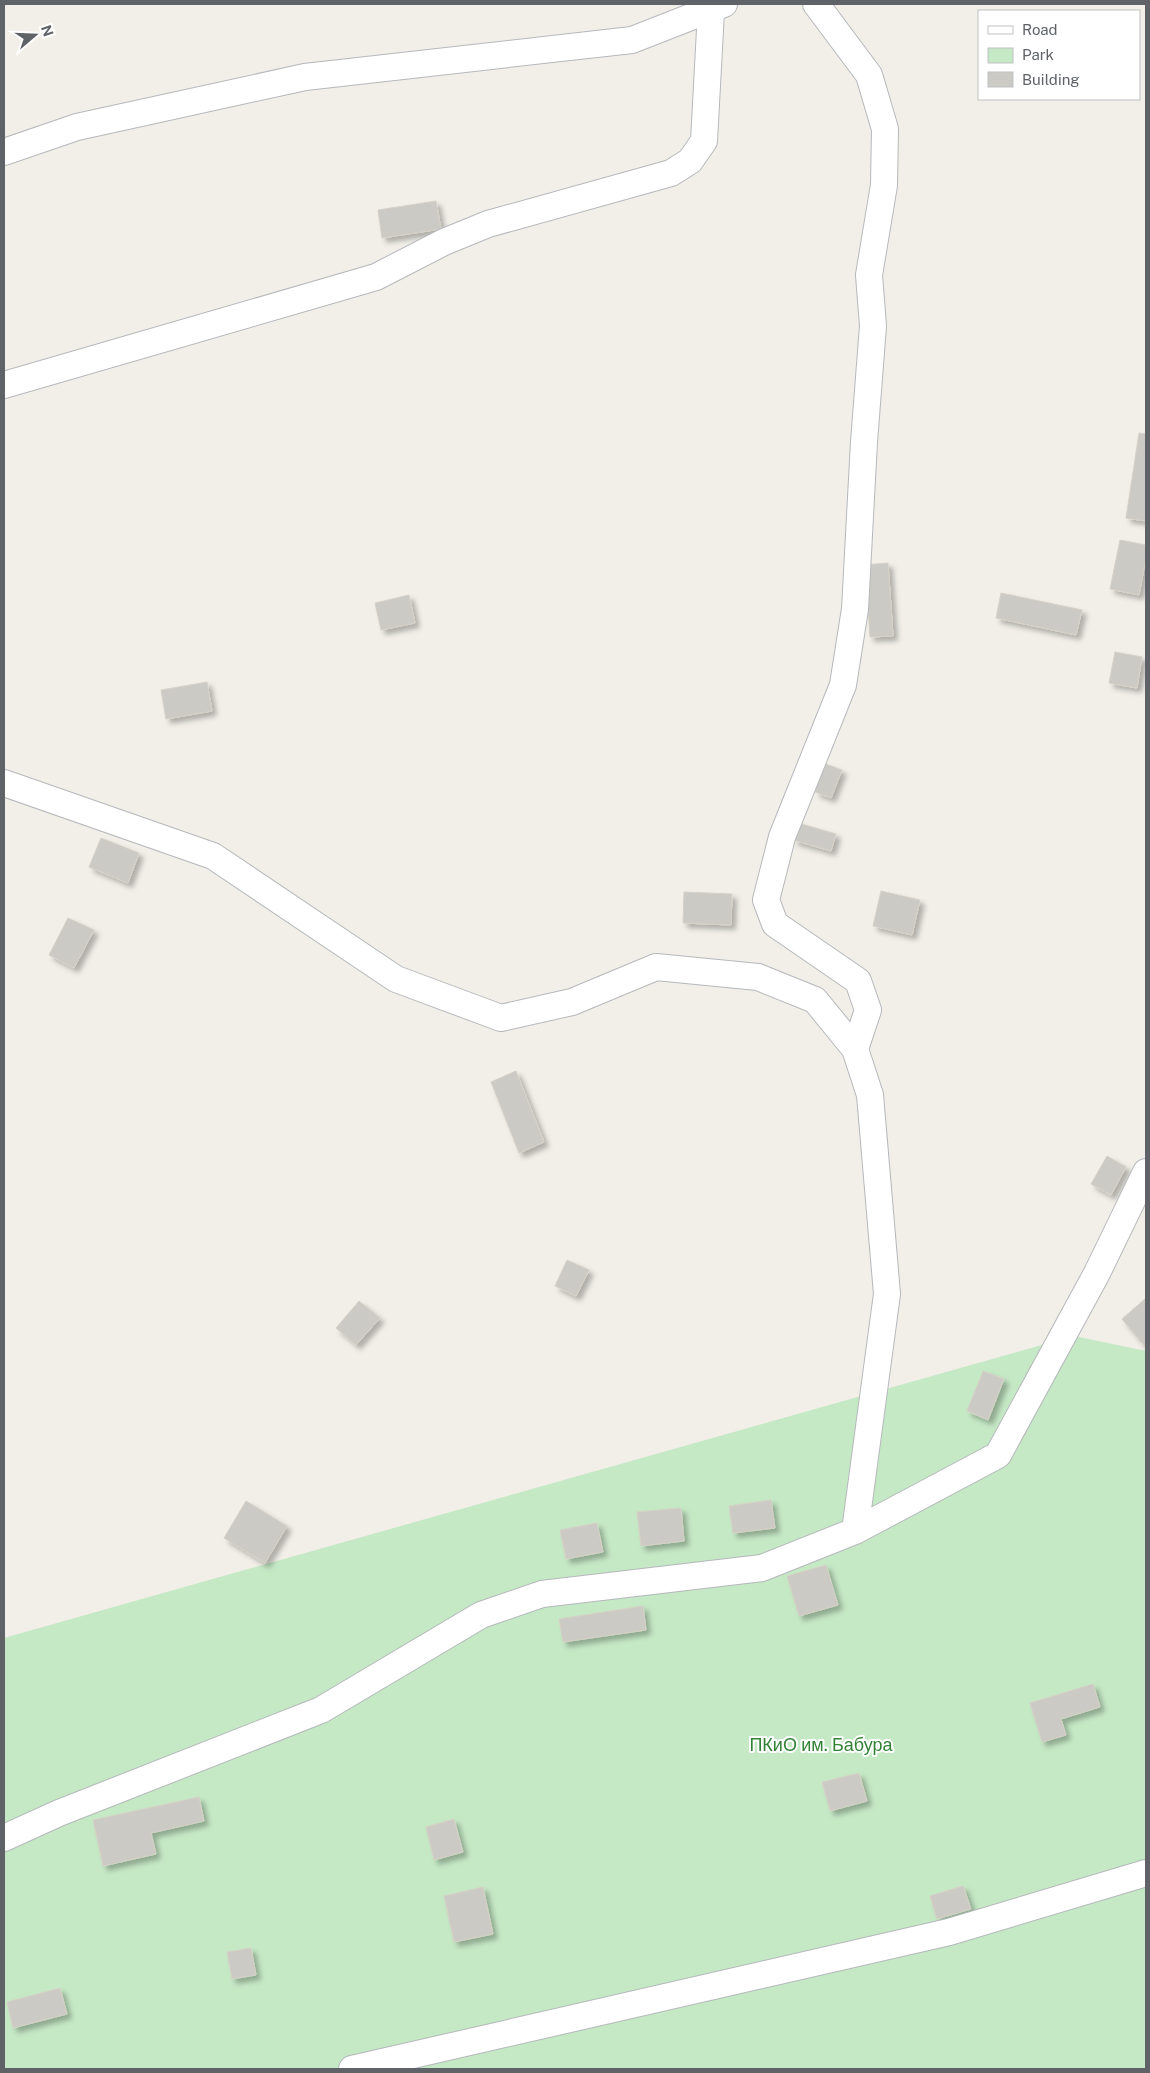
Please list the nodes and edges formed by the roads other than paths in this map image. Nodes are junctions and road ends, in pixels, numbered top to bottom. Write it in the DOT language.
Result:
graph roads {
  1 [pos="816,4"];
  2 [pos="718,7"];
  3 [pos="4,152"];
  4 [pos="4,385"];
  5 [pos="4,783"];
  6 [pos="855,1049"];
  7 [pos="1146,1172"];
  8 [pos="855,1531"];
  9 [pos="4,1838"];
  10 [pos="1146,1873"];
  11 [pos="352,2069"];
  1 -- 6 [label="street"];
  2 -- 3 [label="street"];
  2 -- 4 [label="street"];
  5 -- 6 [label="street"];
  6 -- 8 [label="street"];
  7 -- 8 [label="street"];
  8 -- 9 [label="street"];
  10 -- 11 [label="street"];
}
